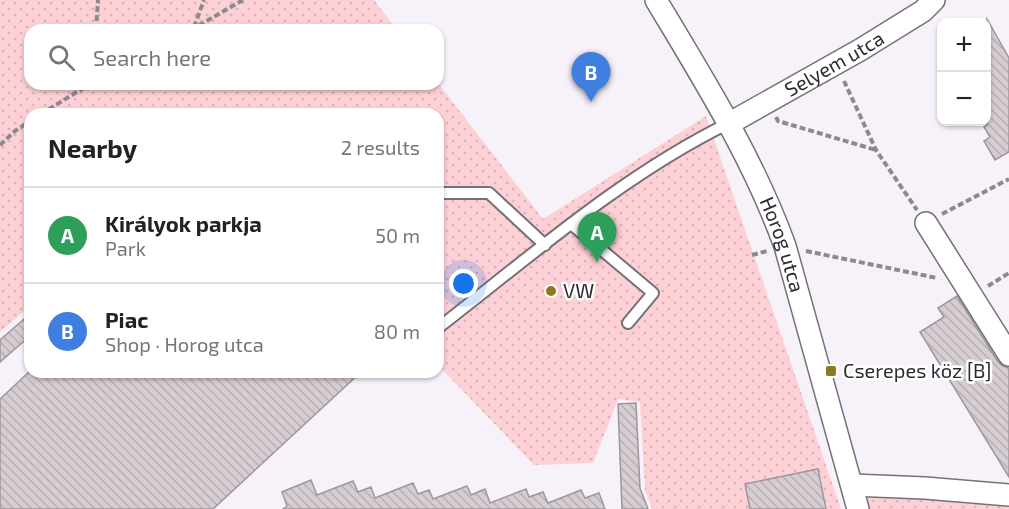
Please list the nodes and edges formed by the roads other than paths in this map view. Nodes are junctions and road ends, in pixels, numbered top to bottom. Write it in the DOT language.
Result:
graph roads {
  1 [pos="656,0"];
  2 [pos="934,0"];
  3 [pos="730,123"];
  4 [pos="444,193"];
  5 [pos="926,223"];
  6 [pos="571,224"];
  7 [pos="545,245"];
  8 [pos="444,323"];
  9 [pos="628,323"];
  10 [pos="1009,356"];
  11 [pos="852,485"];
  12 [pos="1009,495"];
  13 [pos="858,509"];
  1 -- 3 [label="street, Horog utca"];
  2 -- 3 [label="street, Selyem utca"];
  3 -- 6 [label="lane"];
  3 -- 11 [label="street, Horog utca"];
  4 -- 7 [label="lane"];
  5 -- 10 [label="street"];
  6 -- 7 [label="lane"];
  6 -- 9 [label="lane"];
  7 -- 8 [label="lane"];
  11 -- 12 [label="street"];
  11 -- 13 [label="street, Horog utca"];
}
